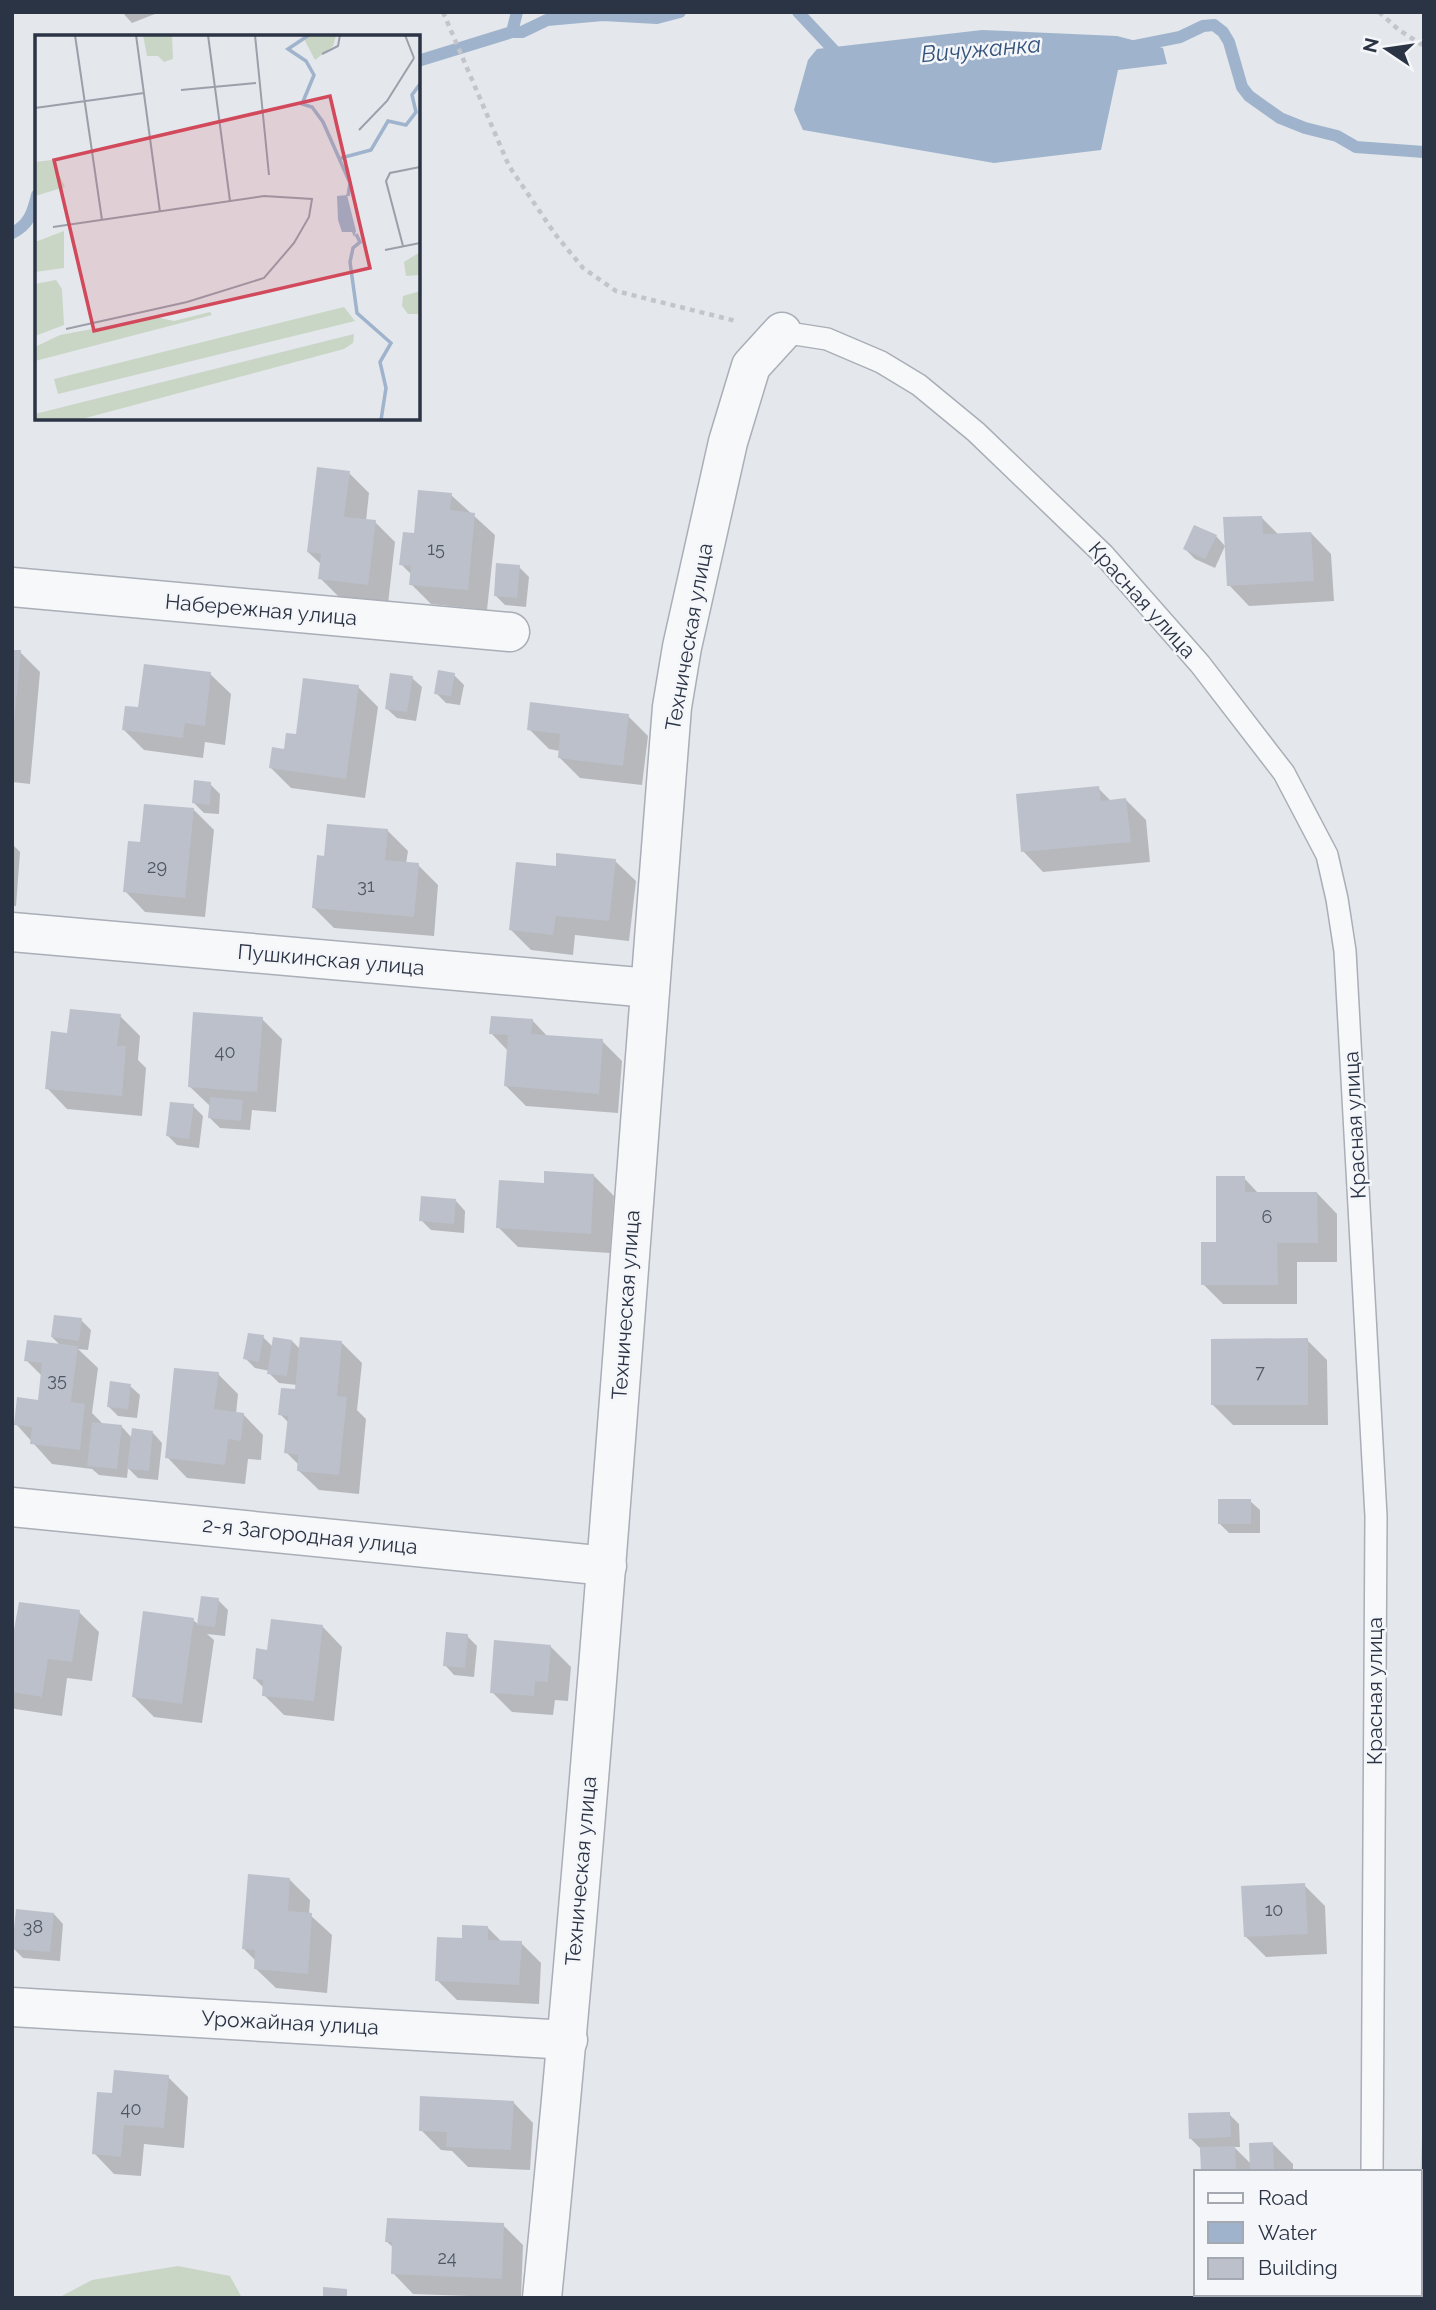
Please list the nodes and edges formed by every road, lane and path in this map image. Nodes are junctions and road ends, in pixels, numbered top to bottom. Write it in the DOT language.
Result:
graph roads {
  1 [pos="443,12"];
  2 [pos="1379,12"];
  3 [pos="1424,46"];
  4 [pos="782,332"];
  5 [pos="12,587"];
  6 [pos="510,632"];
  7 [pos="12,932"];
  8 [pos="650,988"];
  9 [pos="12,1507"];
  10 [pos="607,1566"];
  11 [pos="12,2007"];
  12 [pos="568,2040"];
  13 [pos="1372,2170"];
  14 [pos="542,2298"];
  1 -- 4 [label="path"];
  2 -- 3 [label="path"];
  4 -- 8 [label="street, Техническая улица"];
  4 -- 13 [label="lane, Красная улица"];
  5 -- 6 [label="street, Набережная улица"];
  7 -- 8 [label="street, Пушкинская улица"];
  8 -- 10 [label="street, Техническая улица"];
  9 -- 10 [label="street, 2-я Загородная улица"];
  10 -- 12 [label="street, Техническая улица"];
  11 -- 12 [label="street, Урожайная улица"];
  12 -- 14 [label="street, Техническая улица"];
}
